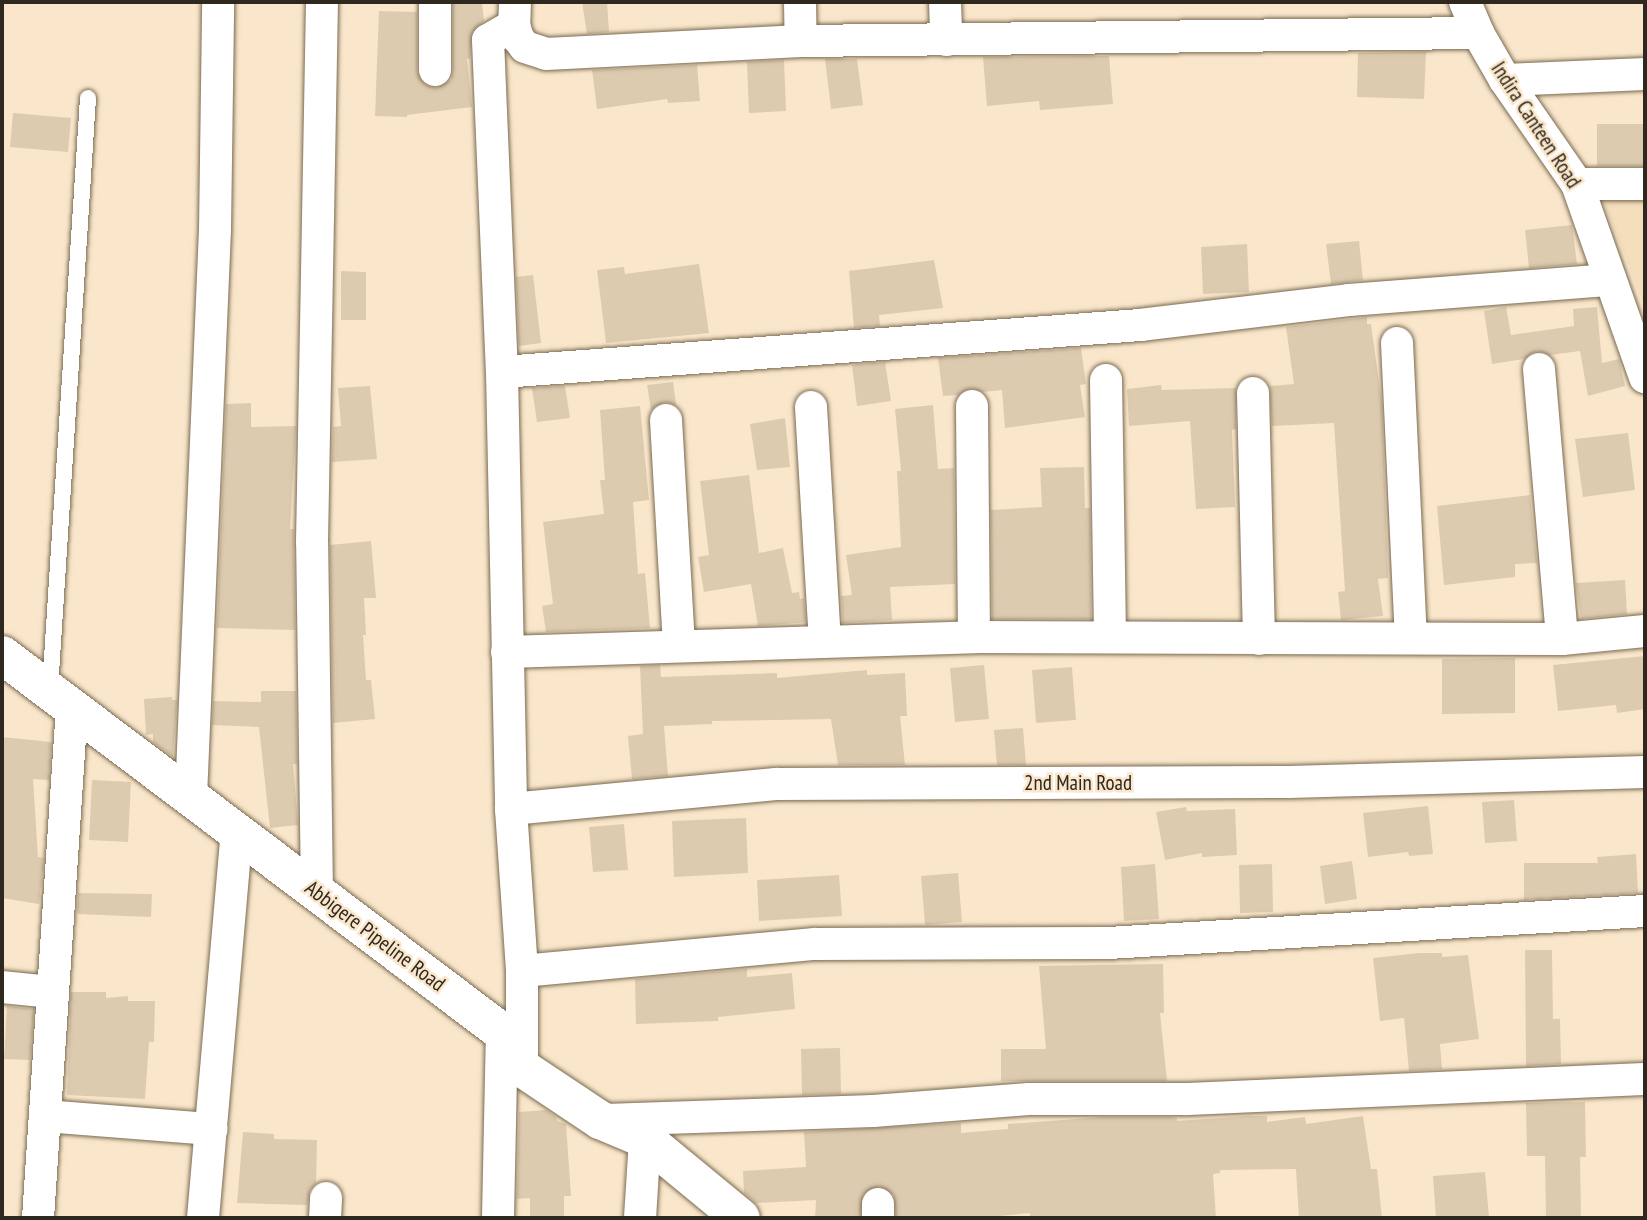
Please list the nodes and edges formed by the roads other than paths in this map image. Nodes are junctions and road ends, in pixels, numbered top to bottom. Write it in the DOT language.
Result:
graph roads {
  1 [pos="218,2"];
  2 [pos="322,2"];
  3 [pos="435,2"];
  4 [pos="800,2"];
  5 [pos="945,2"];
  6 [pos="1465,2"];
  7 [pos="514,13"];
  8 [pos="1478,33"];
  9 [pos="946,40"];
  10 [pos="801,41"];
  11 [pos="435,70"];
  12 [pos="1645,74"];
  13 [pos="1505,80"];
  14 [pos="88,98"];
  15 [pos="1577,184"];
  16 [pos="1645,184"];
  17 [pos="1610,280"];
  18 [pos="1397,343"];
  19 [pos="1539,369"];
  20 [pos="502,372"];
  21 [pos="1645,377"];
  22 [pos="1106,380"];
  23 [pos="1253,393"];
  24 [pos="972,406"];
  25 [pos="811,407"];
  26 [pos="666,420"];
  27 [pos="1645,631"];
  28 [pos="1110,636"];
  29 [pos="974,637"];
  30 [pos="1411,637"];
  31 [pos="1259,639"];
  32 [pos="1562,639"];
  33 [pos="825,640"];
  34 [pos="679,646"];
  35 [pos="507,652"];
  36 [pos="2,655"];
  37 [pos="61,699"];
  38 [pos="1645,772"];
  39 [pos="191,797"];
  40 [pos="511,809"];
  41 [pos="237,832"];
  42 [pos="317,892"];
  43 [pos="1645,911"];
  44 [pos="522,971"];
  45 [pos="2,987"];
  46 [pos="52,992"];
  47 [pos="502,1032"];
  48 [pos="522,1068"];
  49 [pos="1645,1079"];
  50 [pos="45,1116"];
  51 [pos="600,1121"];
  52 [pos="211,1129"];
  53 [pos="645,1139"];
  54 [pos="38,1218"];
  55 [pos="203,1218"];
  56 [pos="498,1218"];
  57 [pos="640,1218"];
  58 [pos="741,1218"];
  1 -- 39 [label="street"];
  2 -- 42 [label="street"];
  3 -- 11 [label="street"];
  4 -- 10 [label="street"];
  5 -- 9 [label="street"];
  6 -- 8 [label="street, Indira Canteen Road"];
  7 -- 10 [label="street"];
  7 -- 20 [label="street"];
  8 -- 9 [label="street"];
  8 -- 13 [label="street, Indira Canteen Road"];
  9 -- 10 [label="street"];
  12 -- 13 [label="street"];
  13 -- 15 [label="street, Indira Canteen Road"];
  14 -- 37 [label="lane"];
  15 -- 16 [label="street"];
  15 -- 17 [label="street, Indira Canteen Road"];
  17 -- 20 [label="street"];
  17 -- 21 [label="street, Indira Canteen Road"];
  18 -- 30 [label="street"];
  19 -- 32 [label="street"];
  20 -- 35 [label="street"];
  22 -- 28 [label="street"];
  23 -- 31 [label="street"];
  24 -- 29 [label="street"];
  25 -- 33 [label="street"];
  26 -- 34 [label="street"];
  27 -- 32 [label="street"];
  28 -- 29 [label="street"];
  28 -- 31 [label="street"];
  29 -- 33 [label="street"];
  30 -- 31 [label="street"];
  30 -- 32 [label="street"];
  33 -- 34 [label="street"];
  34 -- 35 [label="street"];
  35 -- 40 [label="street"];
  36 -- 37 [label="street, Abbigere Pipeline Road"];
  37 -- 39 [label="street, Abbigere Pipeline Road"];
  37 -- 46 [label="street"];
  38 -- 40 [label="street, 2nd Main Road"];
  39 -- 41 [label="street, Abbigere Pipeline Road"];
  40 -- 44 [label="street"];
  41 -- 42 [label="street, Abbigere Pipeline Road"];
  41 -- 52 [label="street"];
  42 -- 47 [label="street, Abbigere Pipeline Road"];
  43 -- 44 [label="street"];
  44 -- 48 [label="street"];
  45 -- 46 [label="street"];
  46 -- 50 [label="street"];
  47 -- 48 [label="street, Abbigere Pipeline Road"];
  47 -- 56 [label="street"];
  48 -- 51 [label="street, Abbigere Pipeline Road"];
  49 -- 51 [label="street"];
  50 -- 52 [label="street"];
  50 -- 54 [label="street"];
  51 -- 53 [label="street, Abbigere Pipeline Road"];
  52 -- 55 [label="street"];
  53 -- 57 [label="street"];
  53 -- 58 [label="street, Abbigere Pipeline Road"];
}
